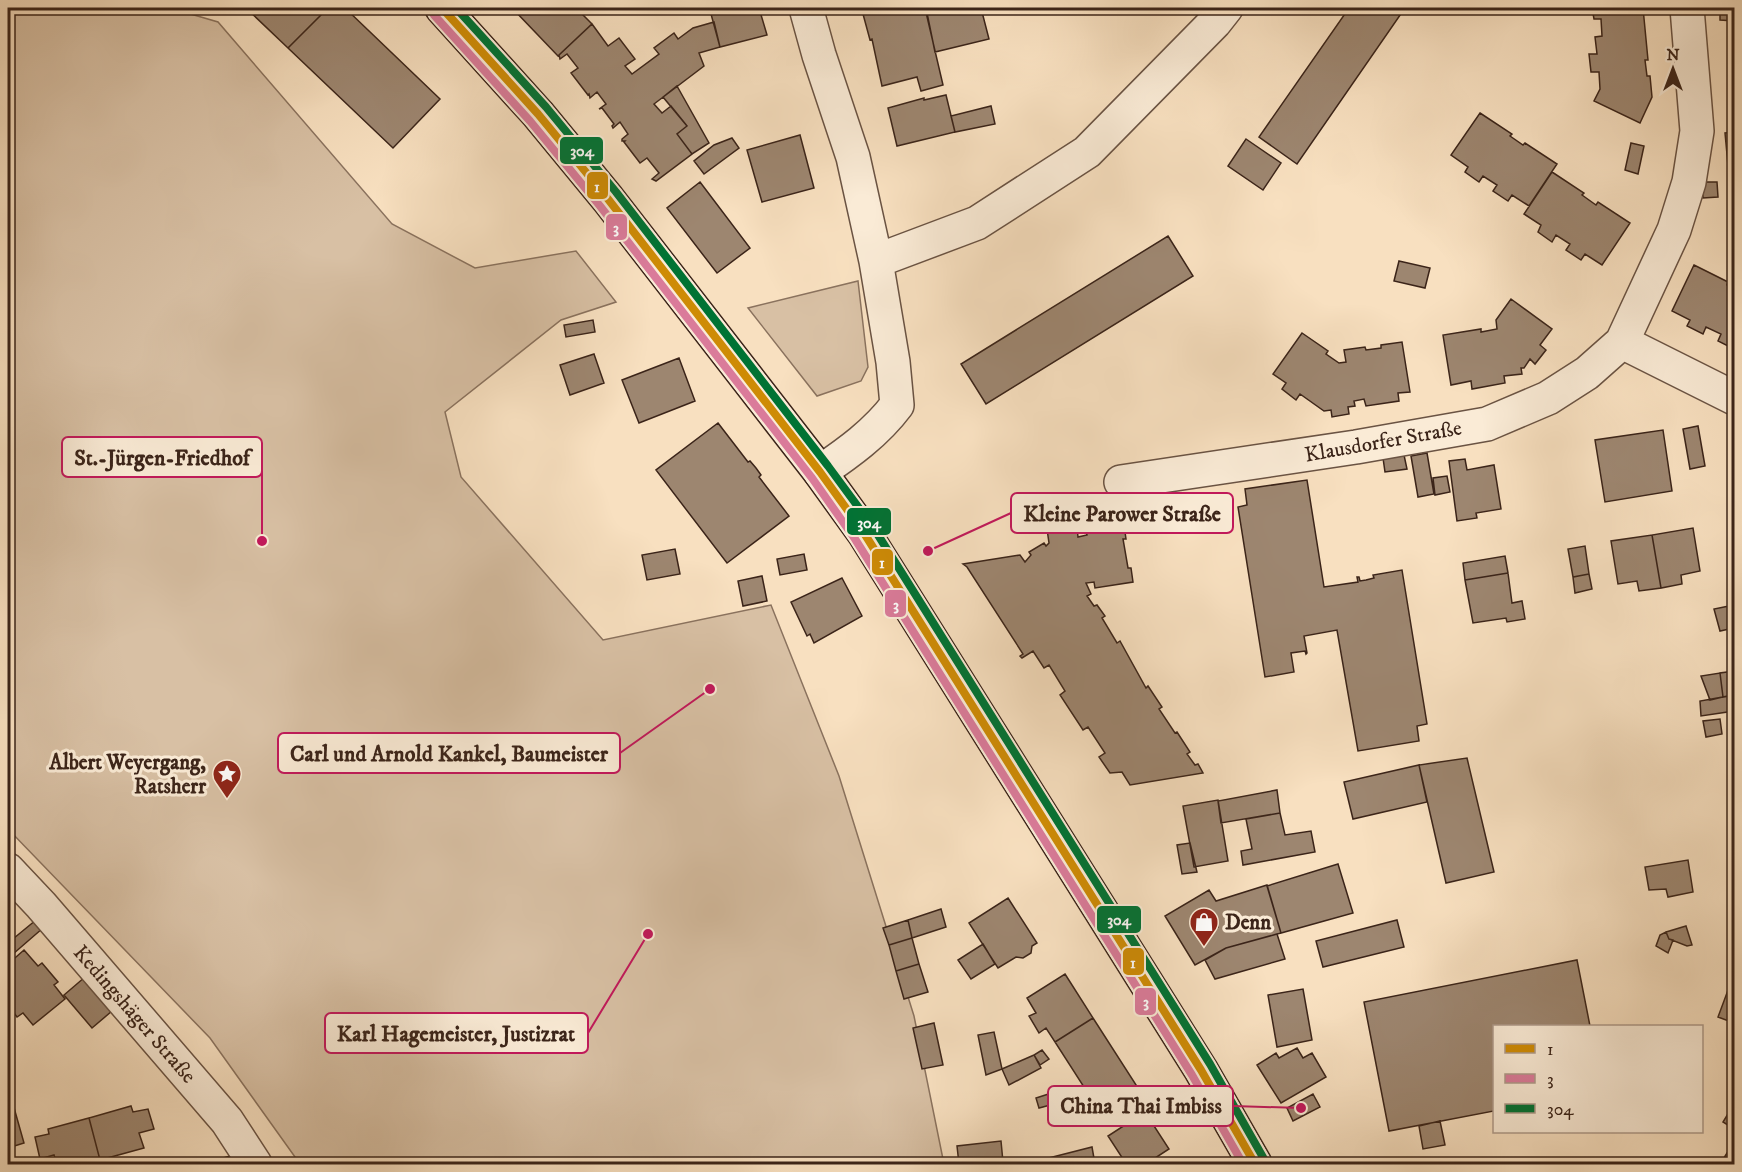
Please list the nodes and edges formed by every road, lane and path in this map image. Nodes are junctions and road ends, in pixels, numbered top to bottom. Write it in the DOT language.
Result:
graph roads {
  1 [pos="442,8"];
  2 [pos="806,8"];
  3 [pos="1226,8"];
  4 [pos="1686,8"];
  5 [pos="876,261"];
  6 [pos="1622,342"];
  7 [pos="1734,398"];
  8 [pos="820,472"];
  9 [pos="1121,482"];
  10 [pos="8,870"];
  11 [pos="255,1164"];
  12 [pos="1255,1164"];
  1 -- 8 [label="street"];
  2 -- 5 [label="street"];
  3 -- 5 [label="street"];
  4 -- 6 [label="street"];
  5 -- 8 [label="street"];
  6 -- 7 [label="street"];
  6 -- 9 [label="street, Klausdorfer Straße"];
  8 -- 12 [label="street"];
  10 -- 11 [label="street, Kedingshäger Straße"];
}
